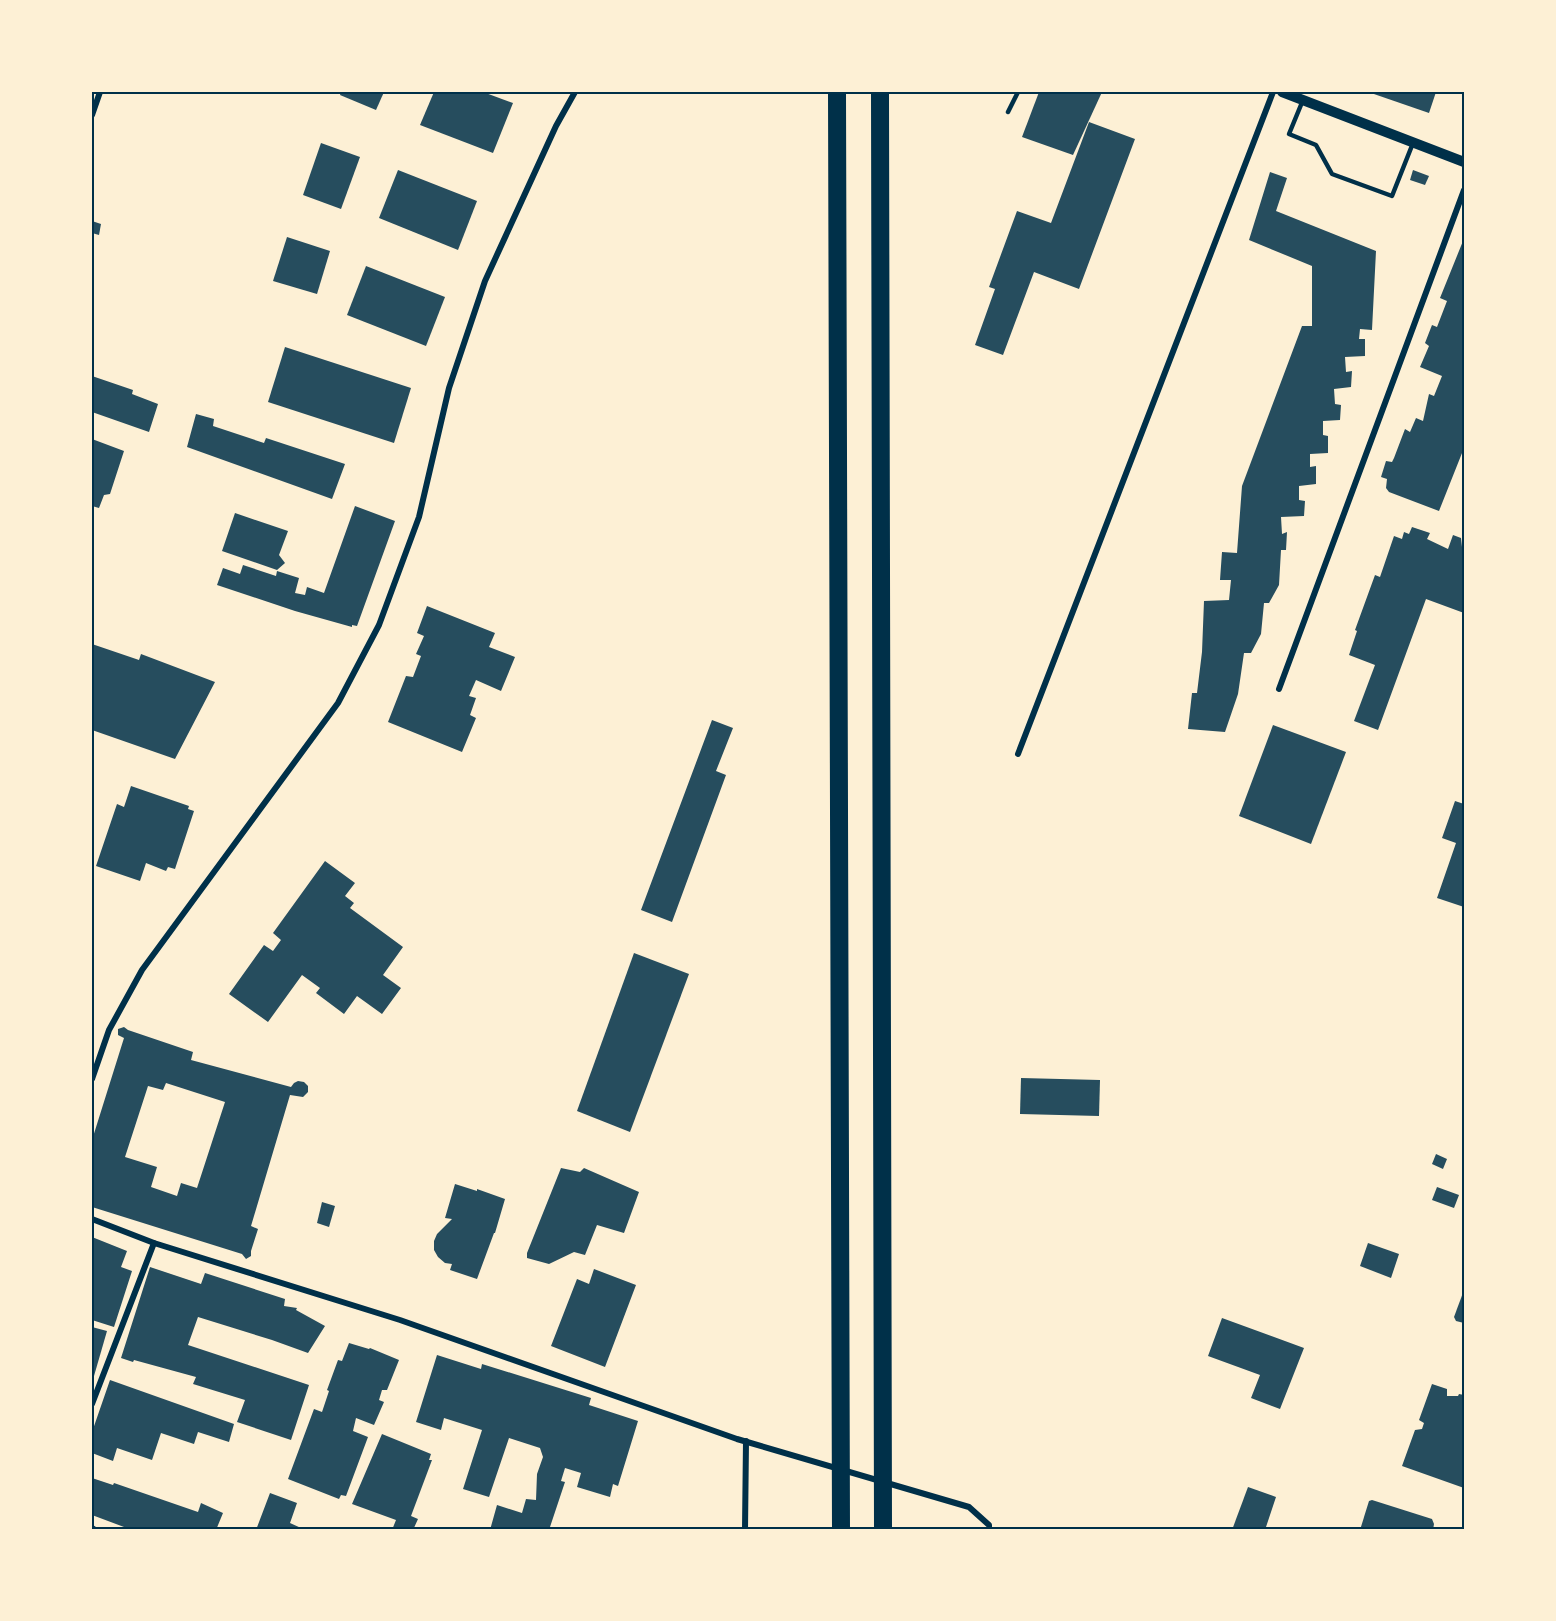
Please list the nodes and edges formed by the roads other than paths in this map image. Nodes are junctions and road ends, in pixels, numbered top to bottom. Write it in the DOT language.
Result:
graph roads {
  1 [pos="100,92"];
  2 [pos="575,92"];
  3 [pos="837,92"];
  4 [pos="880,92"];
  5 [pos="1018,92"];
  6 [pos="1272,92"];
  7 [pos="1282,92"];
  8 [pos="1303,100"];
  9 [pos="1008,112"];
  10 [pos="92,115"];
  11 [pos="1413,143"];
  12 [pos="1464,162"];
  13 [pos="1464,190"];
  14 [pos="1279,689"];
  15 [pos="1018,754"];
  16 [pos="92,1078"];
  17 [pos="92,1219"];
  18 [pos="154,1243"];
  19 [pos="92,1404"];
  20 [pos="746,1441"];
  21 [pos="745,1530"];
  22 [pos="841,1530"];
  23 [pos="883,1530"];
  24 [pos="989,1530"];
  1 -- 10 [label="street"];
  2 -- 16 [label="street"];
  3 -- 22 [label="highway"];
  4 -- 23 [label="highway"];
  5 -- 9 [label="lane"];
  6 -- 15 [label="street"];
  7 -- 8 [label="street"];
  8 -- 11 [label="street"];
  8 -- 11 [label="lane"];
  11 -- 12 [label="street"];
  13 -- 14 [label="street"];
  17 -- 18 [label="street"];
  18 -- 19 [label="street"];
  18 -- 20 [label="street"];
  20 -- 21 [label="street"];
  20 -- 24 [label="street"];
}
